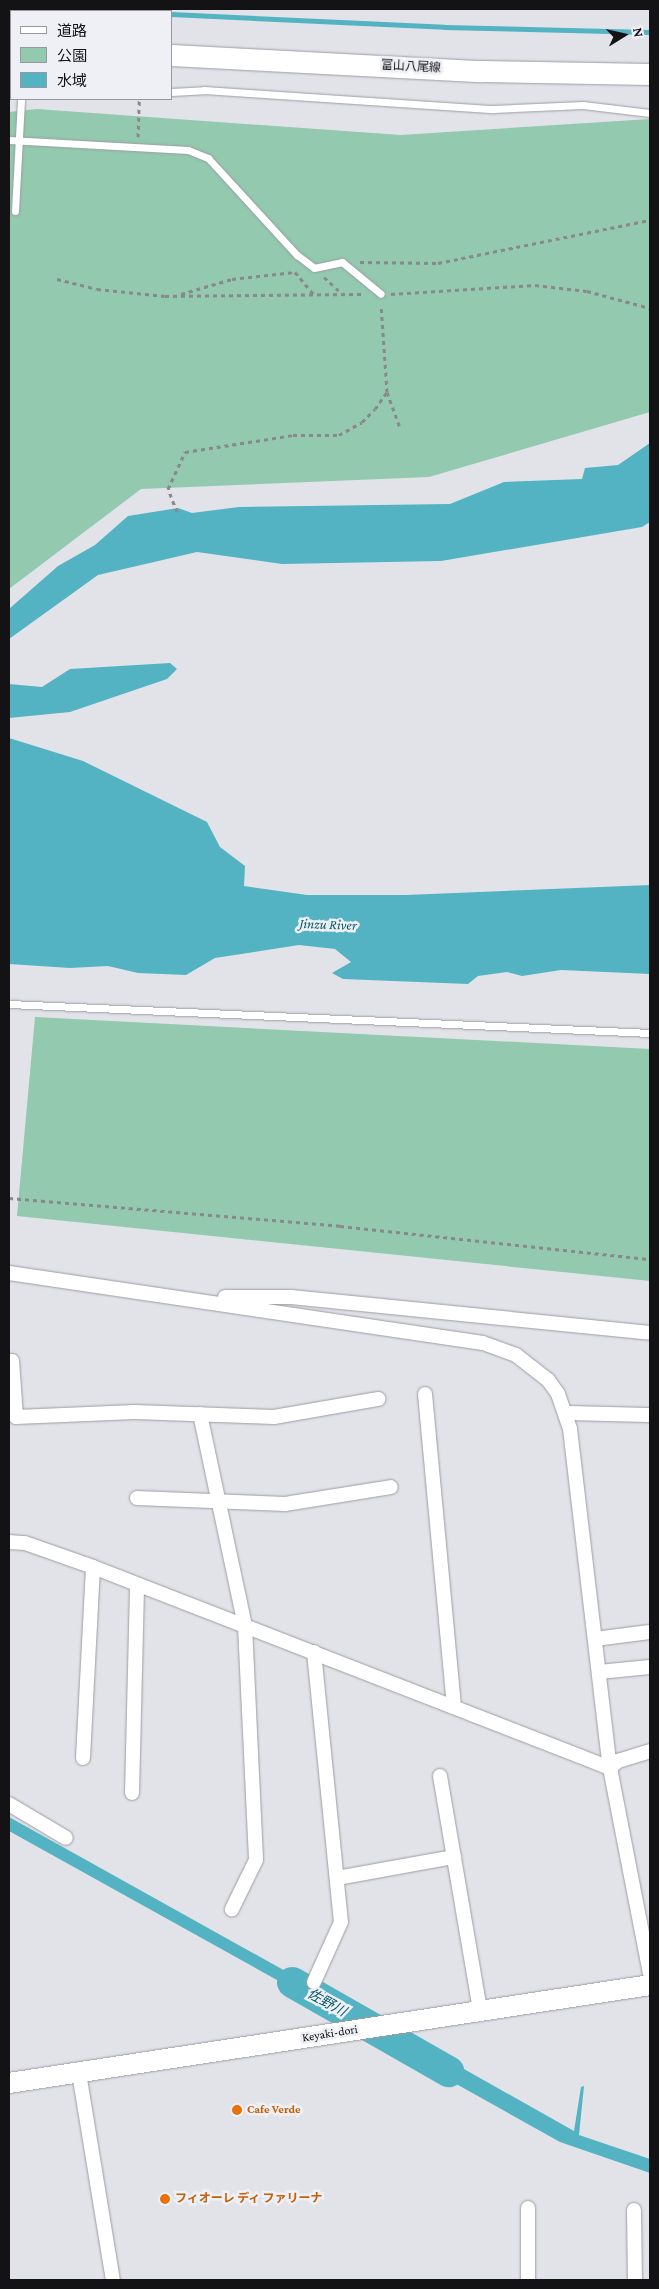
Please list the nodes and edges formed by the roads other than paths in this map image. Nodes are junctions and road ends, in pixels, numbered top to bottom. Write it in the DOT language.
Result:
graph roads {
  1 [pos="172,55"];
  2 [pos="650,74"];
  3 [pos="172,92"];
  4 [pos="21,100"];
  5 [pos="650,114"];
  6 [pos="9,140"];
  7 [pos="18,140"];
  8 [pos="14,211"];
  9 [pos="381,294"];
  10 [pos="9,1004"];
  11 [pos="650,1033"];
  12 [pos="9,1273"];
  13 [pos="180,1297"];
  14 [pos="650,1333"];
  15 [pos="9,1361"];
  16 [pos="425,1394"];
  17 [pos="378,1399"];
  18 [pos="566,1413"];
  19 [pos="200,1414"];
  20 [pos="650,1415"];
  21 [pos="391,1487"];
  22 [pos="137,1498"];
  23 [pos="219,1502"];
  24 [pos="9,1542"];
  25 [pos="92,1567"];
  26 [pos="137,1586"];
  27 [pos="245,1626"];
  28 [pos="650,1632"];
  29 [pos="595,1639"];
  30 [pos="314,1652"];
  31 [pos="650,1667"];
  32 [pos="598,1672"];
  33 [pos="454,1707"];
  34 [pos="650,1751"];
  35 [pos="83,1758"];
  36 [pos="610,1768"];
  37 [pos="440,1776"];
  38 [pos="132,1793"];
  39 [pos="9,1804"];
  40 [pos="66,1838"];
  41 [pos="454,1857"];
  42 [pos="337,1878"];
  43 [pos="232,1909"];
  44 [pos="650,1973"];
  45 [pos="314,1982"];
  46 [pos="650,1985"];
  47 [pos="480,2011"];
  48 [pos="79,2073"];
  49 [pos="9,2083"];
  50 [pos="528,2208"];
  51 [pos="634,2210"];
  52 [pos="113,2280"];
  53 [pos="528,2280"];
  54 [pos="635,2280"];
  1 -- 2 [label="main road, 富山八尾線"];
  3 -- 5 [label="lane"];
  4 -- 7 [label="lane"];
  6 -- 7 [label="lane"];
  7 -- 8 [label="lane"];
  7 -- 9 [label="lane"];
  10 -- 11 [label="lane"];
  12 -- 13 [label="street"];
  13 -- 14 [label="street"];
  13 -- 18 [label="street"];
  15 -- 19 [label="street"];
  16 -- 33 [label="street"];
  17 -- 19 [label="street"];
  18 -- 20 [label="street"];
  18 -- 29 [label="street"];
  19 -- 23 [label="street"];
  21 -- 23 [label="street"];
  22 -- 23 [label="street"];
  23 -- 27 [label="street"];
  24 -- 25 [label="street"];
  25 -- 26 [label="street"];
  25 -- 35 [label="street"];
  26 -- 27 [label="street"];
  26 -- 38 [label="street"];
  27 -- 30 [label="street"];
  27 -- 43 [label="street"];
  28 -- 29 [label="street"];
  29 -- 32 [label="street"];
  30 -- 33 [label="street"];
  30 -- 42 [label="street"];
  31 -- 32 [label="street"];
  32 -- 36 [label="street"];
  33 -- 36 [label="street"];
  34 -- 36 [label="street"];
  36 -- 44 [label="street"];
  37 -- 41 [label="street"];
  39 -- 40 [label="street"];
  41 -- 42 [label="street"];
  41 -- 47 [label="street"];
  42 -- 45 [label="street"];
  46 -- 47 [label="street, Keyaki-dori"];
  47 -- 48 [label="street, Keyaki-dori"];
  48 -- 49 [label="street, Keyaki-dori"];
  48 -- 52 [label="street"];
  50 -- 53 [label="street"];
  51 -- 54 [label="street"];
}
